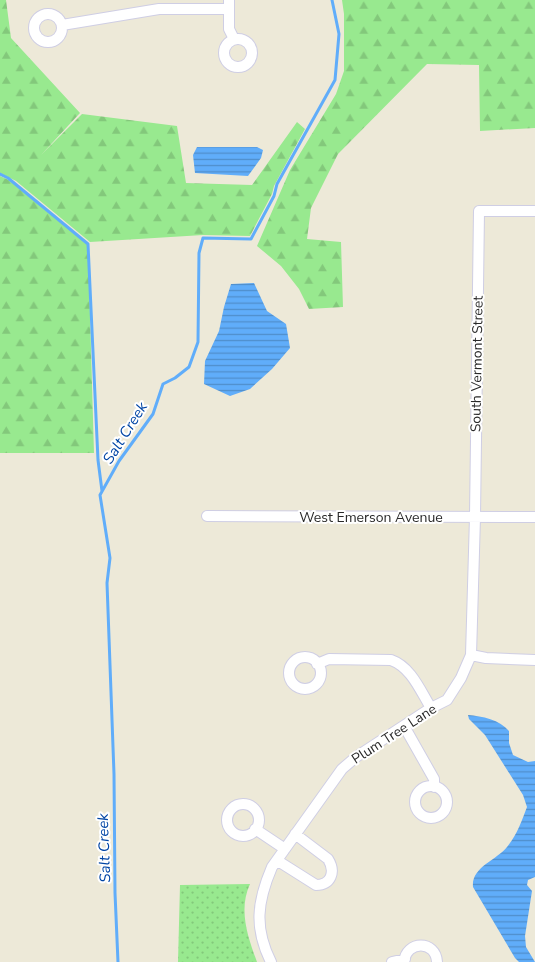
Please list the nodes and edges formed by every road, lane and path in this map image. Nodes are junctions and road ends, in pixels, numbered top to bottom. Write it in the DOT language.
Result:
graph roads {
  1 [pos="228,4"];
  2 [pos="62,25"];
  3 [pos="234,40"];
  4 [pos="535,211"];
  5 [pos="207,516"];
  6 [pos="535,517"];
  7 [pos="475,518"];
  8 [pos="471,655"];
  9 [pos="535,660"];
  10 [pos="317,664"];
  11 [pos="431,708"];
  12 [pos="404,726"];
  13 [pos="434,787"];
  14 [pos="255,829"];
  15 [pos="295,834"];
  16 [pos="285,850"];
  17 [pos="278,861"];
  18 [pos="404,960"];
  19 [pos="272,962"];
  20 [pos="392,962"];
  21 [pos="437,962"];
  1 -- 2 [label="street"];
  1 -- 3 [label="street"];
  4 -- 7 [label="street, South Vermont Street"];
  5 -- 7 [label="street, West Emerson Avenue"];
  6 -- 7 [label="street, West Emerson Avenue"];
  7 -- 8 [label="street, Plum Tree Lane"];
  8 -- 9 [label="street"];
  8 -- 11 [label="street, Plum Tree Lane"];
  10 -- 11 [label="street"];
  11 -- 12 [label="street, Plum Tree Lane"];
  12 -- 13 [label="street"];
  12 -- 15 [label="street, Plum Tree Lane"];
  14 -- 16 [label="street"];
  15 -- 16 [label="street, Plum Tree Lane"];
  15 -- 17 [label="street"];
  16 -- 17 [label="street, Plum Tree Lane"];
  17 -- 19 [label="street, Plum Tree Lane"];
  18 -- 20 [label="street"];
  18 -- 21 [label="street"];
}
